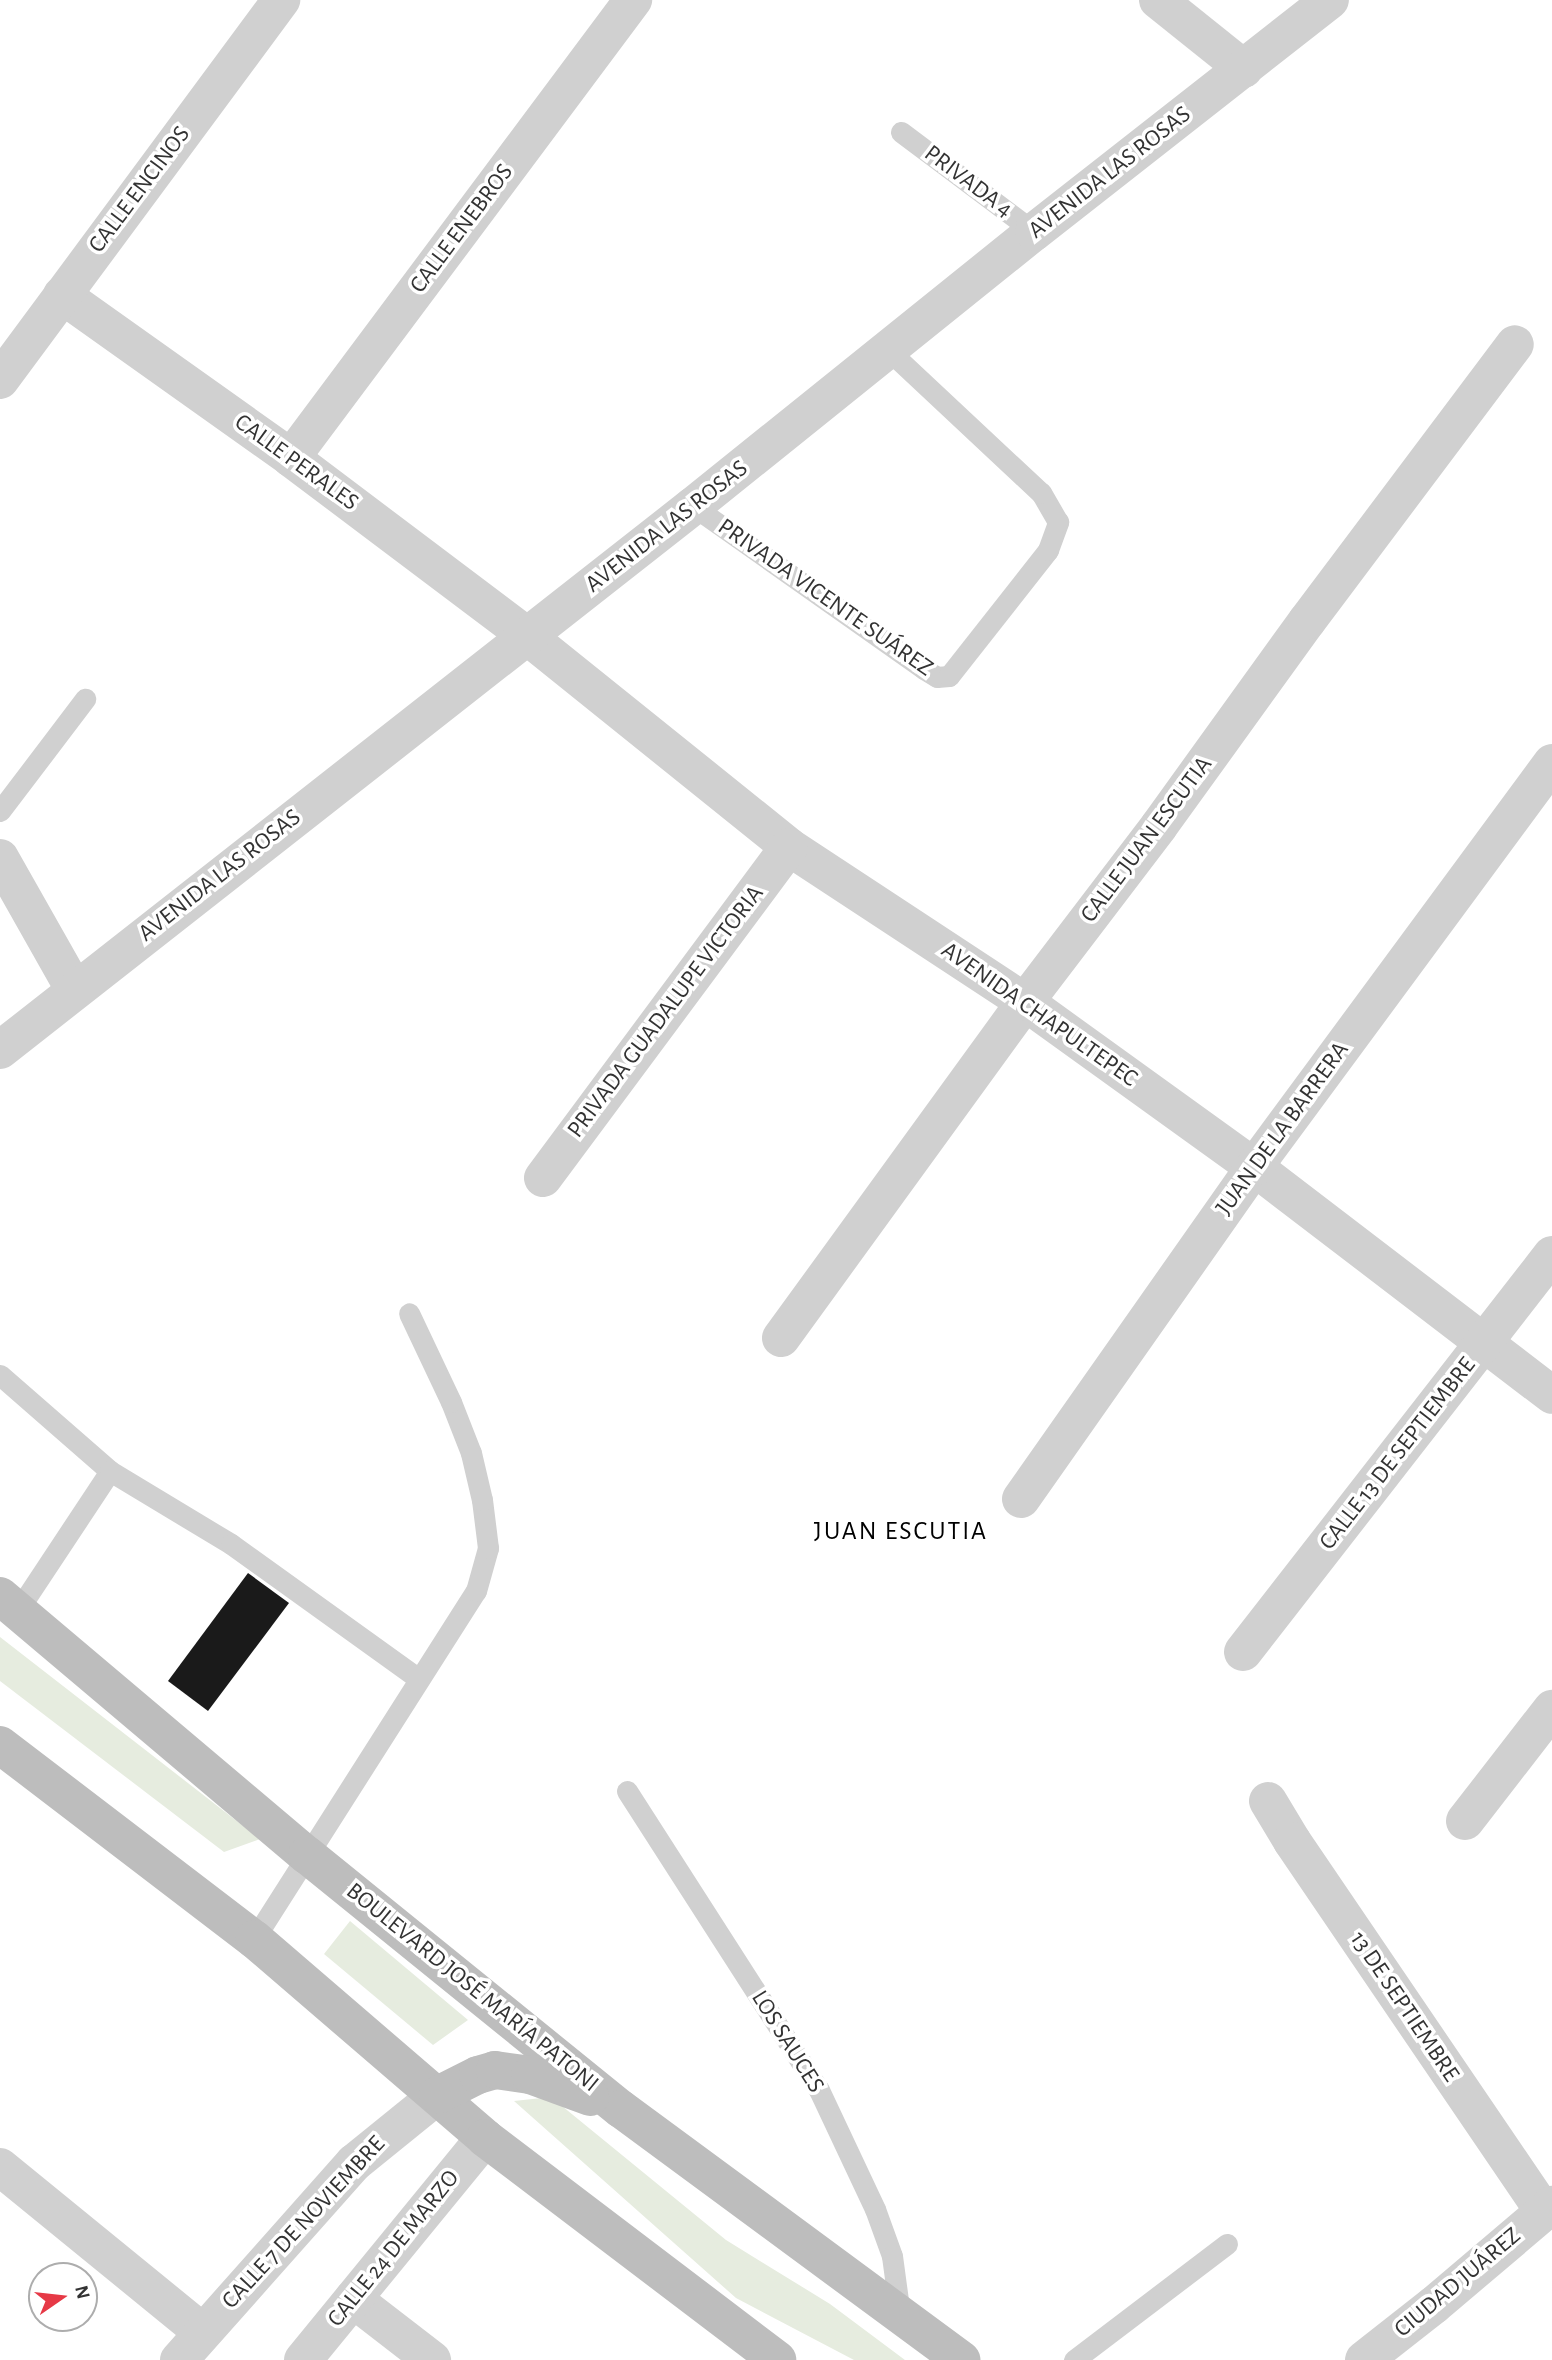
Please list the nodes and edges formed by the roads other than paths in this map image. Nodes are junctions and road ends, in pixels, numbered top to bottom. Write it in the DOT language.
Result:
graph roads {
  1 [pos="281,0"];
  2 [pos="633,0"];
  3 [pos="1157,0"];
  4 [pos="1330,0"];
  5 [pos="1244,69"];
  6 [pos="901,132"];
  7 [pos="1034,232"];
  8 [pos="62,295"];
  9 [pos="1515,344"];
  10 [pos="889,351"];
  11 [pos="0,380"];
  12 [pos="292,458"];
  13 [pos="693,506"];
  14 [pos="527,636"];
  15 [pos="85,699"];
  16 [pos="1552,763"];
  17 [pos="0,811"];
  18 [pos="789,847"];
  19 [pos="0,858"];
  20 [pos="74,989"];
  21 [pos="1025,1002"];
  22 [pos="0,1050"];
  23 [pos="1254,1167"];
  24 [pos="542,1178"];
  25 [pos="1552,1255"];
  26 [pos="409,1313"];
  27 [pos="780,1338"];
  28 [pos="1484,1344"];
  29 [pos="0,1375"];
  30 [pos="1552,1395"];
  31 [pos="110,1471"];
  32 [pos="1021,1499"];
  33 [pos="9,1603"];
  34 [pos="1243,1652"];
  35 [pos="419,1679"];
  36 [pos="1552,1709"];
  37 [pos="0,1745"];
  38 [pos="627,1791"];
  39 [pos="1268,1801"];
  40 [pos="1465,1821"];
  41 [pos="307,1855"];
  42 [pos="254,1939"];
  43 [pos="438,2095"];
  44 [pos="621,2109"];
  45 [pos="485,2138"];
  46 [pos="0,2167"];
  47 [pos="1548,2208"];
  48 [pos="1227,2244"];
  49 [pos="353,2299"];
  50 [pos="900,2315"];
  51 [pos="190,2346"];
  52 [pos="303,2360"];
  53 [pos="432,2360"];
  54 [pos="777,2360"];
  55 [pos="961,2360"];
  56 [pos="1074,2360"];
  57 [pos="1364,2360"];
  1 -- 8 [label="street, CALLE ENCINOS"];
  2 -- 12 [label="street, CALLE ENEBROS"];
  3 -- 5 [label="street"];
  4 -- 5 [label="street, AVENIDA LAS ROSAS"];
  5 -- 7 [label="street, AVENIDA LAS ROSAS"];
  6 -- 7 [label="lane, PRIVADA 4"];
  7 -- 10 [label="street, AVENIDA LAS ROSAS"];
  8 -- 11 [label="street, CALLE ENCINOS"];
  8 -- 12 [label="street, CALLE PERALES"];
  9 -- 21 [label="street, CALLE JUAN ESCUTIA"];
  10 -- 13 [label="street, AVENIDA LAS ROSAS"];
  10 -- 13 [label="lane, PRIVADA VICENTE SUÁREZ"];
  12 -- 14 [label="street, CALLE PERALES"];
  13 -- 14 [label="street, AVENIDA LAS ROSAS"];
  14 -- 18 [label="street, AVENIDA CHAPULTEPEC"];
  14 -- 20 [label="street, AVENIDA LAS ROSAS"];
  15 -- 17 [label="lane"];
  16 -- 23 [label="street, JUAN DE LA BARRERA"];
  18 -- 21 [label="street, AVENIDA CHAPULTEPEC"];
  18 -- 24 [label="street, PRIVADA GUADALUPE VICTORIA"];
  19 -- 20 [label="street"];
  20 -- 22 [label="street, AVENIDA LAS ROSAS"];
  21 -- 23 [label="street, AVENIDA CHAPULTEPEC"];
  21 -- 27 [label="street, CALLE JUAN ESCUTIA"];
  23 -- 28 [label="street, AVENIDA CHAPULTEPEC"];
  23 -- 32 [label="street, JUAN DE LA BARRERA"];
  25 -- 28 [label="street, CALLE 13 DE SEPTIEMBRE"];
  26 -- 35 [label="lane"];
  28 -- 30 [label="street, AVENIDA CHAPULTEPEC"];
  28 -- 34 [label="street, CALLE 13 DE SEPTIEMBRE"];
  29 -- 31 [label="lane"];
  31 -- 33 [label="lane"];
  31 -- 35 [label="lane"];
  33 -- 41 [label="main road, BOULEVARD JOSÉ MARÍA PATONI"];
  35 -- 41 [label="lane"];
  36 -- 40 [label="street"];
  37 -- 42 [label="main road"];
  38 -- 50 [label="lane, LOS SAUCES"];
  39 -- 47 [label="street, 13 DE SEPTIEMBRE"];
  41 -- 42 [label="lane"];
  41 -- 44 [label="main road, BOULEVARD JOSÉ MARÍA PATONI"];
  42 -- 43 [label="main road"];
  43 -- 44 [label="main road"];
  43 -- 45 [label="main road"];
  43 -- 51 [label="street, CALLE 7 DE NOVIEMBRE"];
  44 -- 50 [label="main road, BOULEVARD JOSÉ MARÍA PATONI"];
  45 -- 49 [label="street, CALLE 24 DE MARZO"];
  45 -- 54 [label="main road"];
  46 -- 51 [label="street"];
  47 -- 57 [label="street, CIUDAD JUÁREZ"];
  48 -- 56 [label="lane"];
  49 -- 52 [label="street, CALLE 24 DE MARZO"];
  49 -- 53 [label="street"];
  50 -- 55 [label="main road, BOULEVARD JOSÉ MARÍA PATONI"];
}
